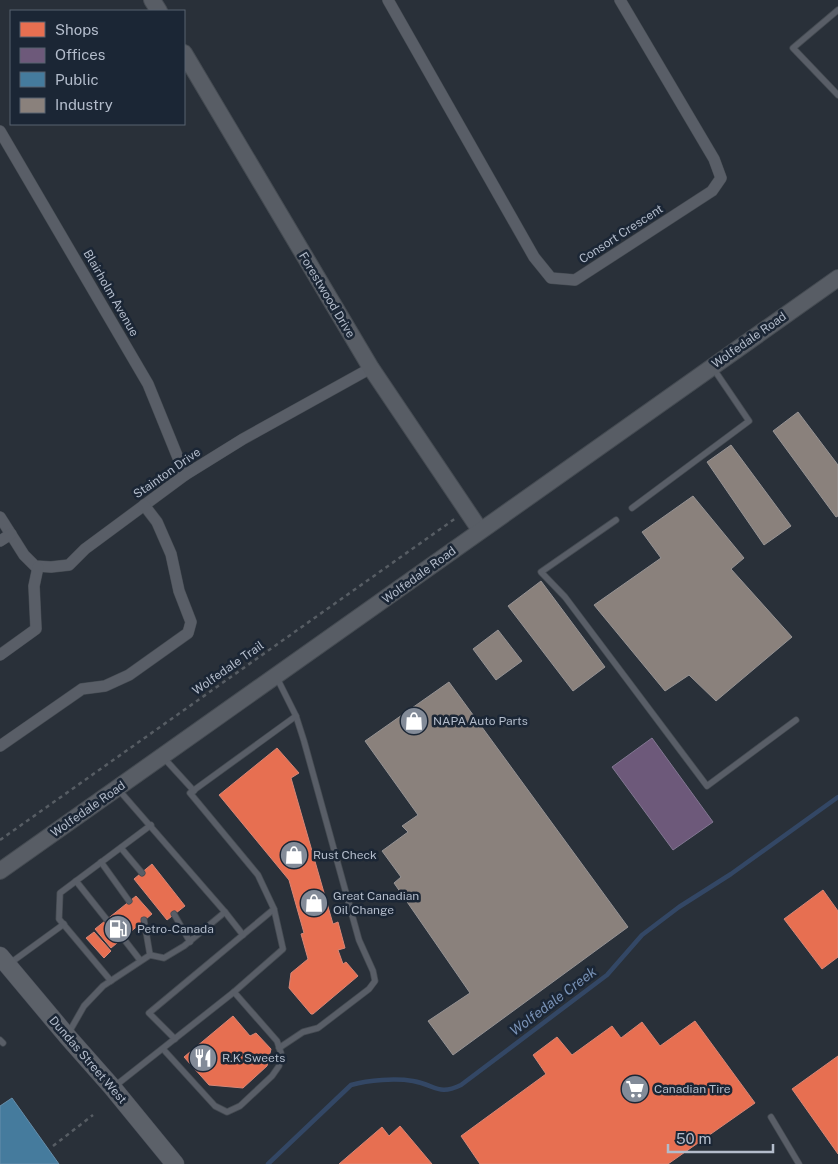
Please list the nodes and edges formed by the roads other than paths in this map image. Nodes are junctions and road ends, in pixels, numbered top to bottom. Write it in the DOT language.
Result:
graph roads {
  1 [pos="388,0"];
  2 [pos="620,0"];
  3 [pos="838,10"];
  4 [pos="185,55"];
  5 [pos="838,95"];
  6 [pos="0,131"];
  7 [pos="838,278"];
  8 [pos="712,366"];
  9 [pos="371,368"];
  10 [pos="185,475"];
  11 [pos="144,505"];
  12 [pos="632,508"];
  13 [pos="0,517"];
  14 [pos="616,520"];
  15 [pos="480,530"];
  16 [pos="11,534"];
  17 [pos="0,541"];
  18 [pos="38,567"];
  19 [pos="0,655"];
  20 [pos="276,677"];
  21 [pos="296,716"];
  22 [pos="796,720"];
  23 [pos="0,746"];
  24 [pos="162,756"];
  25 [pos="118,788"];
  26 [pos="194,790"];
  27 [pos="150,825"];
  28 [pos="121,848"];
  29 [pos="101,862"];
  30 [pos="0,871"];
  31 [pos="142,872"];
  32 [pos="76,881"];
  33 [pos="129,901"];
  34 [pos="274,908"];
  35 [pos="225,912"];
  36 [pos="174,914"];
  37 [pos="107,920"];
  38 [pos="144,920"];
  39 [pos="64,924"];
  40 [pos="242,935"];
  41 [pos="123,938"];
  42 [pos="190,942"];
  43 [pos="150,955"];
  44 [pos="140,960"];
  45 [pos="4,961"];
  46 [pos="111,981"];
  47 [pos="234,992"];
  48 [pos="67,1036"];
  49 [pos="175,1039"];
  50 [pos="163,1048"];
  51 [pos="279,1048"];
  52 [pos="112,1087"];
  53 [pos="771,1117"];
  54 [pos="175,1164"];
  55 [pos="798,1164"];
  1 -- 2 [label="street, Consort Crescent"];
  3 -- 5 [label="lane"];
  4 -- 9 [label="street, Forestwood Drive"];
  6 -- 10 [label="street, Blairholm Avenue"];
  7 -- 8 [label="street, Wolfedale Road"];
  8 -- 12 [label="lane"];
  8 -- 15 [label="street, Wolfedale Road"];
  9 -- 10 [label="street, Stainton Drive"];
  9 -- 15 [label="street, Forestwood Drive"];
  10 -- 11 [label="street, Stainton Drive"];
  11 -- 18 [label="street, Stainton Drive"];
  11 -- 23 [label="street"];
  13 -- 16 [label="street"];
  14 -- 22 [label="lane"];
  15 -- 20 [label="street, Wolfedale Road"];
  16 -- 17 [label="street"];
  16 -- 18 [label="street"];
  18 -- 19 [label="street"];
  20 -- 21 [label="lane"];
  20 -- 24 [label="street, Wolfedale Road"];
  21 -- 26 [label="lane"];
  21 -- 51 [label="lane"];
  24 -- 25 [label="street, Wolfedale Road"];
  24 -- 26 [label="lane"];
  25 -- 27 [label="lane"];
  25 -- 30 [label="street, Wolfedale Road"];
  26 -- 34 [label="lane"];
  27 -- 28 [label="lane"];
  27 -- 35 [label="lane"];
  28 -- 29 [label="lane"];
  28 -- 31 [label="lane"];
  29 -- 32 [label="lane"];
  29 -- 33 [label="lane"];
  32 -- 37 [label="lane"];
  32 -- 39 [label="lane"];
  34 -- 40 [label="lane"];
  34 -- 47 [label="lane"];
  35 -- 40 [label="lane"];
  35 -- 42 [label="lane"];
  36 -- 42 [label="lane"];
  38 -- 43 [label="lane"];
  39 -- 45 [label="lane"];
  39 -- 46 [label="lane"];
  40 -- 49 [label="lane"];
  41 -- 44 [label="lane"];
  42 -- 43 [label="lane"];
  43 -- 44 [label="lane"];
  44 -- 46 [label="lane"];
  45 -- 48 [label="main road, Dundas Street West"];
  46 -- 48 [label="lane"];
  47 -- 49 [label="lane"];
  47 -- 51 [label="lane"];
  48 -- 52 [label="main road, Dundas Street West"];
  49 -- 50 [label="lane"];
  50 -- 51 [label="lane"];
  50 -- 52 [label="lane"];
  52 -- 54 [label="main road, Dundas Street West"];
  53 -- 55 [label="lane"];
}
